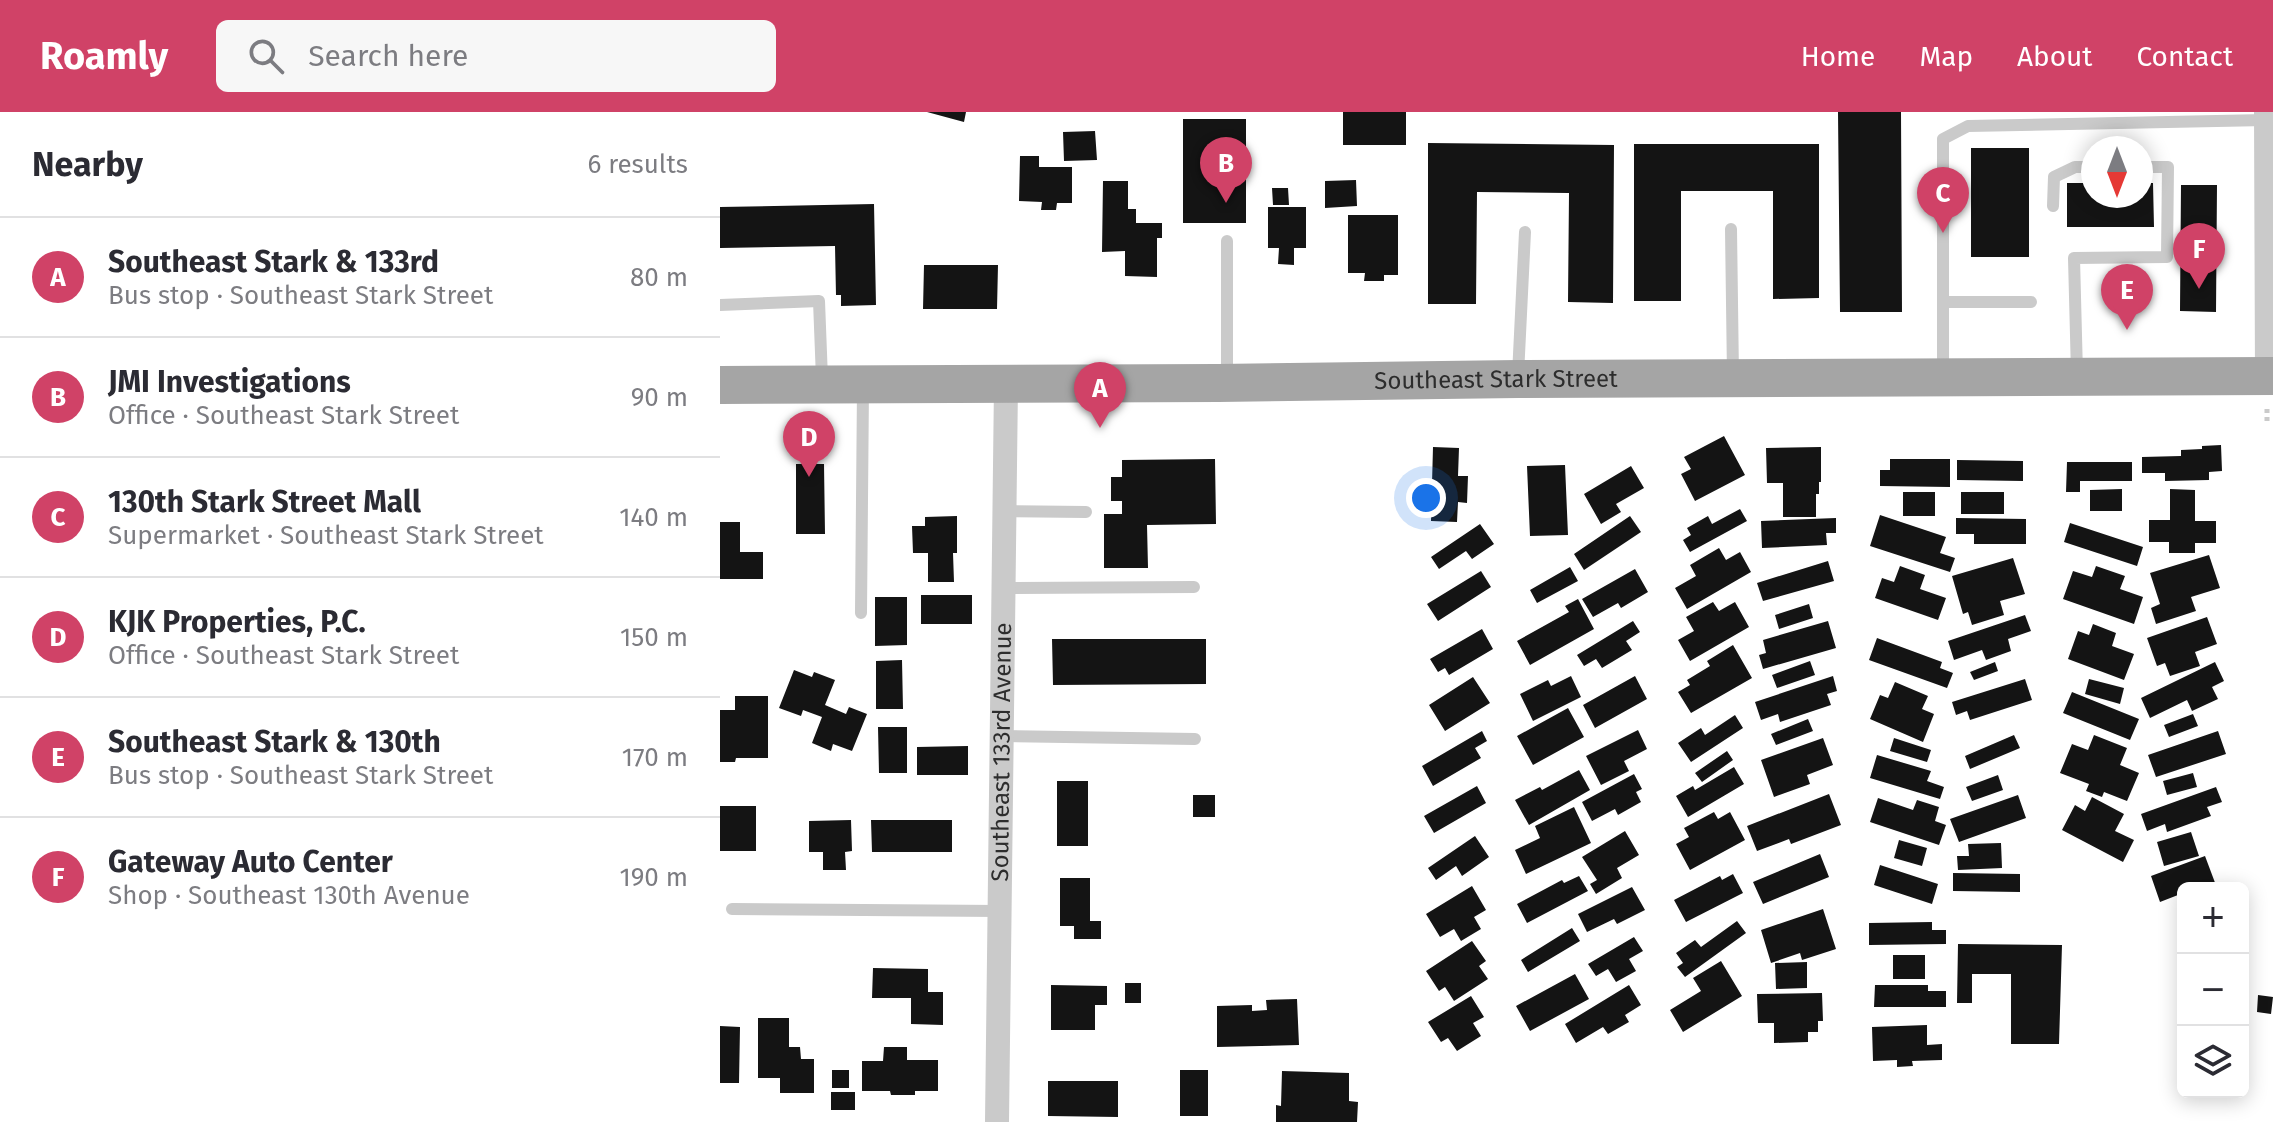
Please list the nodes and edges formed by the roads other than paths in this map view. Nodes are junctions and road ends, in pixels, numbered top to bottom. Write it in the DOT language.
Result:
graph roads {
  1 [pos="2266,116"];
  2 [pos="2081,167"];
  3 [pos="2153,167"];
  4 [pos="2053,206"];
  5 [pos="1731,229"];
  6 [pos="1525,232"];
  7 [pos="1227,241"];
  8 [pos="2269,296"];
  9 [pos="1943,302"];
  10 [pos="2031,302"];
  11 [pos="720,305"];
  12 [pos="2270,376"];
  13 [pos="2077,377"];
  14 [pos="1943,378"];
  15 [pos="1518,379"];
  16 [pos="1733,379"];
  17 [pos="1227,382"];
  18 [pos="863,384"];
  19 [pos="1006,384"];
  20 [pos="720,385"];
  21 [pos="822,385"];
  22 [pos="1004,511"];
  23 [pos="1086,512"];
  24 [pos="1194,587"];
  25 [pos="1004,588"];
  26 [pos="861,613"];
  27 [pos="1002,736"];
  28 [pos="1195,739"];
  29 [pos="732,909"];
  30 [pos="1000,911"];
  31 [pos="997,1122"];
  1 -- 8 [label="street"];
  1 -- 9 [label="lane"];
  2 -- 4 [label="lane"];
  3 -- 13 [label="lane"];
  5 -- 16 [label="lane"];
  6 -- 15 [label="lane"];
  7 -- 17 [label="lane"];
  8 -- 12 [label="street"];
  9 -- 10 [label="lane"];
  9 -- 14 [label="lane"];
  11 -- 21 [label="lane"];
  12 -- 13 [label="main road, Southeast Stark Street"];
  13 -- 14 [label="main road, Southeast Stark Street"];
  14 -- 16 [label="main road, Southeast Stark Street"];
  15 -- 16 [label="main road, Southeast Stark Street"];
  15 -- 17 [label="main road, Southeast Stark Street"];
  17 -- 19 [label="main road, Southeast Stark Street"];
  18 -- 19 [label="main road, Southeast Stark Street"];
  18 -- 21 [label="main road, Southeast Stark Street"];
  18 -- 26 [label="lane"];
  19 -- 22 [label="street, Southeast 133rd Avenue"];
  20 -- 21 [label="main road, Southeast Stark Street"];
  22 -- 23 [label="lane"];
  22 -- 25 [label="street, Southeast 133rd Avenue"];
  24 -- 25 [label="lane"];
  25 -- 27 [label="street, Southeast 133rd Avenue"];
  27 -- 28 [label="lane"];
  27 -- 30 [label="street, Southeast 133rd Avenue"];
  29 -- 30 [label="lane"];
  30 -- 31 [label="street, Southeast 133rd Avenue"];
}
